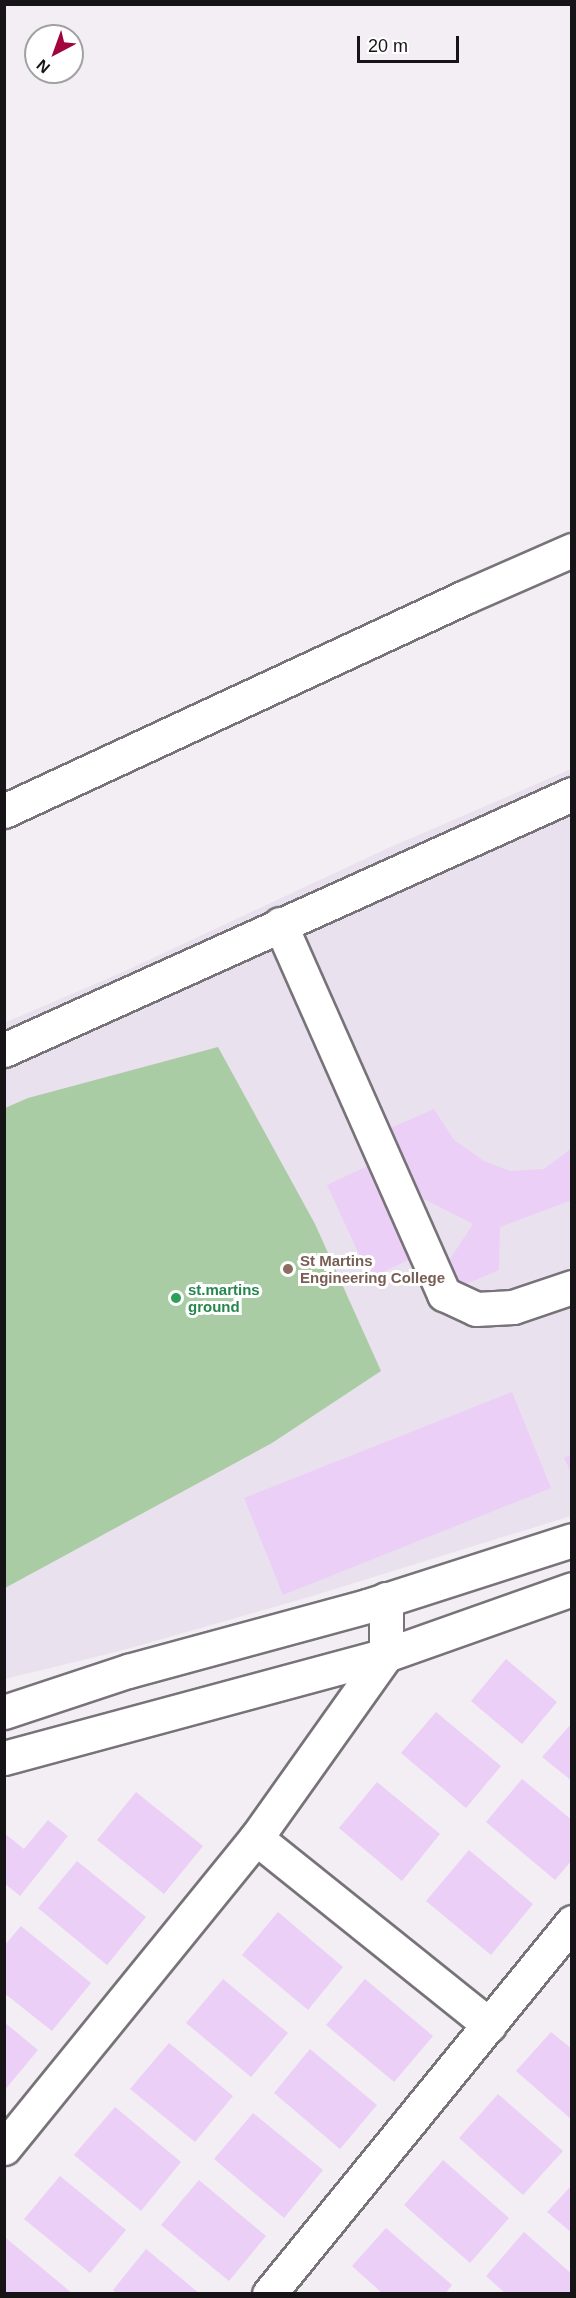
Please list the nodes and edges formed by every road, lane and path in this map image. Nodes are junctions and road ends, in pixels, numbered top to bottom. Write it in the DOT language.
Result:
graph roads {
  1 [pos="572,550"];
  2 [pos="572,794"];
  3 [pos="4,811"];
  4 [pos="280,924"];
  5 [pos="4,1050"];
  6 [pos="572,1287"];
  7 [pos="572,1540"];
  8 [pos="572,1590"];
  9 [pos="386,1599"];
  10 [pos="386,1655"];
  11 [pos="4,1712"];
  12 [pos="4,1758"];
  13 [pos="256,1838"];
  14 [pos="572,1922"];
  15 [pos="489,2025"];
  16 [pos="4,2148"];
  17 [pos="269,2294"];
  1 -- 3 [label="street"];
  2 -- 4 [label="street"];
  4 -- 5 [label="street"];
  4 -- 6 [label="street"];
  7 -- 9 [label="street"];
  8 -- 10 [label="street"];
  9 -- 10 [label="street"];
  9 -- 11 [label="street"];
  10 -- 12 [label="street"];
  10 -- 13 [label="street"];
  13 -- 15 [label="street"];
  13 -- 16 [label="street"];
  14 -- 15 [label="street"];
  15 -- 17 [label="street"];
}
